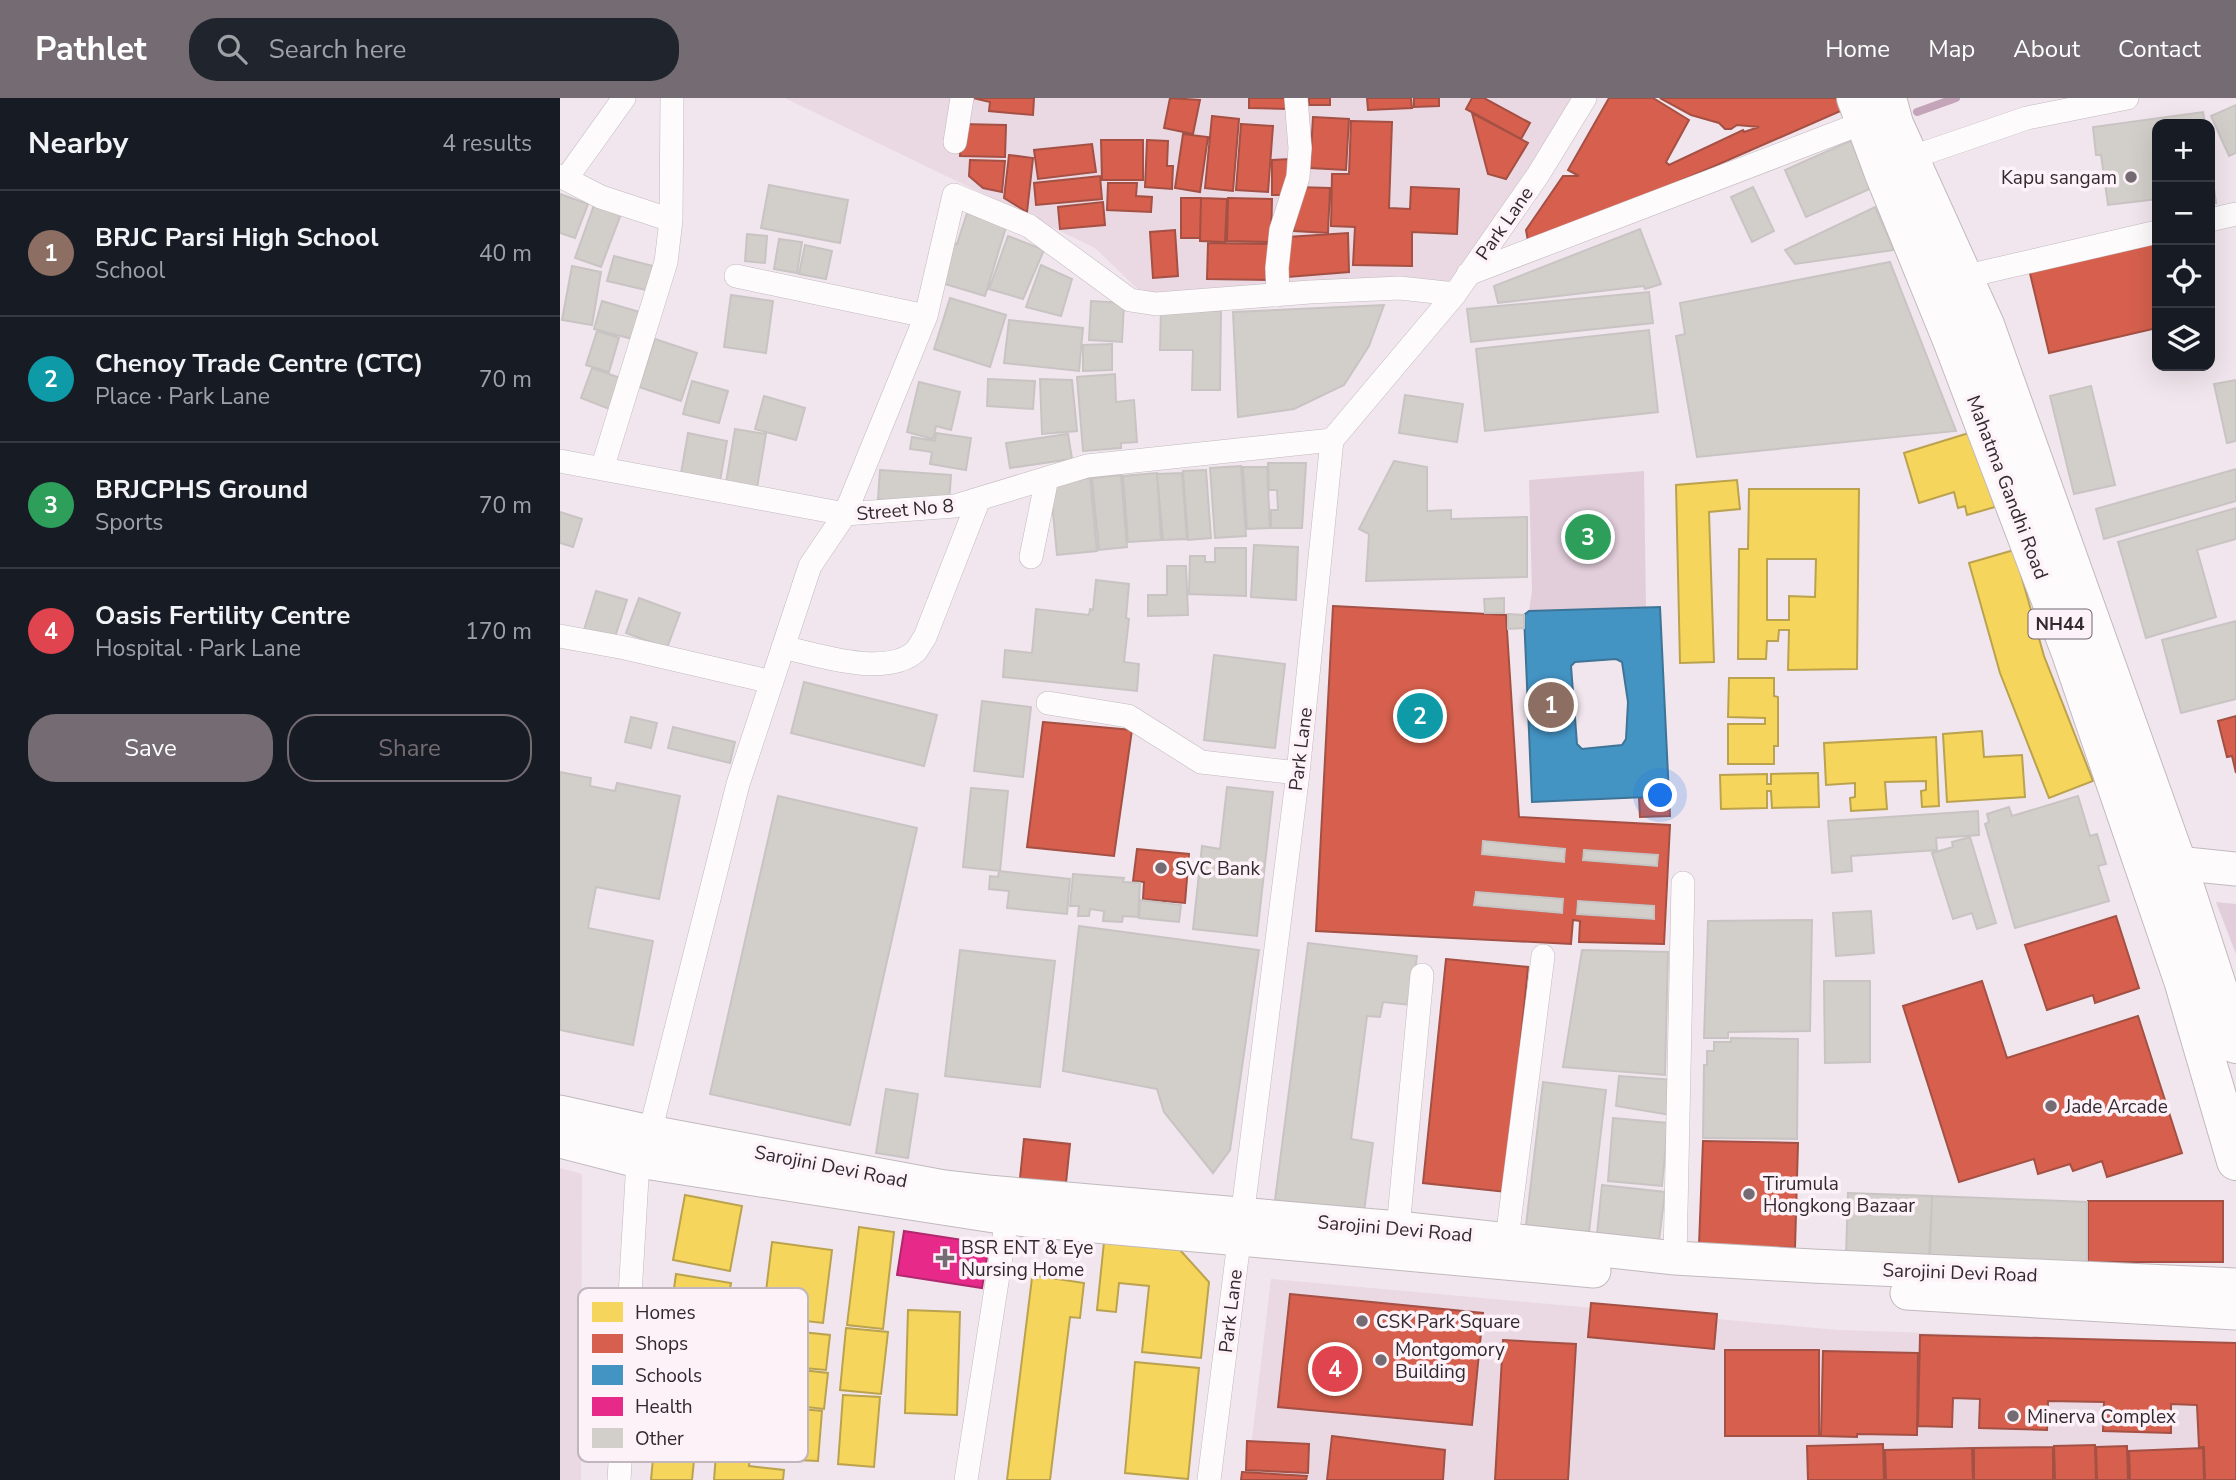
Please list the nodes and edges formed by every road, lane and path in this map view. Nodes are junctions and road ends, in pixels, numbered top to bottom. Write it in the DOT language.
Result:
graph roads {
  1 [pos="624,98"];
  2 [pos="672,98"];
  3 [pos="962,98"];
  4 [pos="1296,98"];
  5 [pos="1586,98"];
  6 [pos="2127,98"];
  7 [pos="1869,106"];
  8 [pos="955,142"];
  9 [pos="1910,158"];
  10 [pos="563,178"];
  11 [pos="2236,214"];
  12 [pos="2215,219"];
  13 [pos="671,220"];
  14 [pos="2152,233"];
  15 [pos="1468,274"];
  16 [pos="736,276"];
  17 [pos="1963,277"];
  18 [pos="1455,294"];
  19 [pos="1278,295"];
  20 [pos="926,317"];
  21 [pos="1332,439"];
  22 [pos="560,461"];
  23 [pos="602,469"];
  24 [pos="1047,478"];
  25 [pos="979,499"];
  26 [pos="845,514"];
  27 [pos="1031,557"];
  28 [pos="560,636"];
  29 [pos="783,647"];
  30 [pos="772,682"];
  31 [pos="1048,703"];
  32 [pos="1298,773"];
  33 [pos="2177,863"];
  34 [pos="2236,869"];
  35 [pos="1683,883"];
  36 [pos="1543,956"];
  37 [pos="1422,975"];
  38 [pos="2236,1044"];
  39 [pos="560,1112"];
  40 [pos="560,1141"];
  41 [pos="644,1147"];
  42 [pos="2236,1161"];
  43 [pos="1007,1218"];
  44 [pos="1240,1227"];
  45 [pos="1398,1228"];
  46 [pos="1507,1239"];
  47 [pos="1675,1258"];
  48 [pos="2236,1284"];
  49 [pos="633,1288"];
  50 [pos="2236,1313"];
  51 [pos="620,1462"];
  52 [pos="619,1480"];
  53 [pos="966,1480"];
  54 [pos="1209,1480"];
  1 -- 10 [label="street"];
  2 -- 13 [label="street"];
  3 -- 8 [label="street"];
  4 -- 19 [label="street"];
  5 -- 15 [label="street, Park Lane"];
  6 -- 9 [label="street"];
  7 -- 9 [label="highway, Mahatma Gandhi Road / NH44"];
  7 -- 15 [label="street"];
  7 -- 42 [label="highway, Mahatma Gandhi Road / NH44"];
  9 -- 17 [label="highway, Mahatma Gandhi Road / NH44"];
  10 -- 13 [label="street"];
  11 -- 12 [label="street"];
  13 -- 23 [label="street"];
  14 -- 17 [label="street"];
  15 -- 18 [label="street, Park Lane"];
  16 -- 20 [label="street"];
  17 -- 33 [label="highway, Mahatma Gandhi Road / NH44"];
  18 -- 19 [label="street"];
  18 -- 21 [label="street, Park Lane"];
  19 -- 20 [label="street"];
  20 -- 26 [label="street"];
  21 -- 24 [label="street, Street No 8"];
  21 -- 32 [label="street, Park Lane"];
  22 -- 23 [label="street, Street No 8"];
  23 -- 26 [label="street, Street No 8"];
  24 -- 25 [label="street, Street No 8"];
  24 -- 27 [label="street"];
  25 -- 26 [label="street, Street No 8"];
  25 -- 29 [label="street"];
  26 -- 29 [label="street"];
  28 -- 30 [label="street"];
  29 -- 30 [label="street"];
  30 -- 41 [label="street"];
  31 -- 32 [label="street"];
  32 -- 44 [label="street, Park Lane"];
  33 -- 34 [label="main road"];
  33 -- 38 [label="highway, Mahatma Gandhi Road / NH44"];
  35 -- 47 [label="street"];
  36 -- 46 [label="street"];
  37 -- 45 [label="street"];
  39 -- 41 [label="main road, Sarojini Devi Road"];
  40 -- 41 [label="main road, Sarojini Devi Road"];
  41 -- 43 [label="main road, Sarojini Devi Road"];
  41 -- 44 [label="main road, Sarojini Devi Road"];
  41 -- 49 [label="street"];
  43 -- 44 [label="main road, Sarojini Devi Road"];
  43 -- 53 [label="street"];
  44 -- 45 [label="main road, Sarojini Devi Road"];
  44 -- 50 [label="main road, Sarojini Devi Road"];
  44 -- 54 [label="street, Park Lane"];
  45 -- 46 [label="main road, Sarojini Devi Road"];
  46 -- 47 [label="main road, Sarojini Devi Road"];
  47 -- 48 [label="main road, Sarojini Devi Road"];
  51 -- 52 [label="street"];
}
